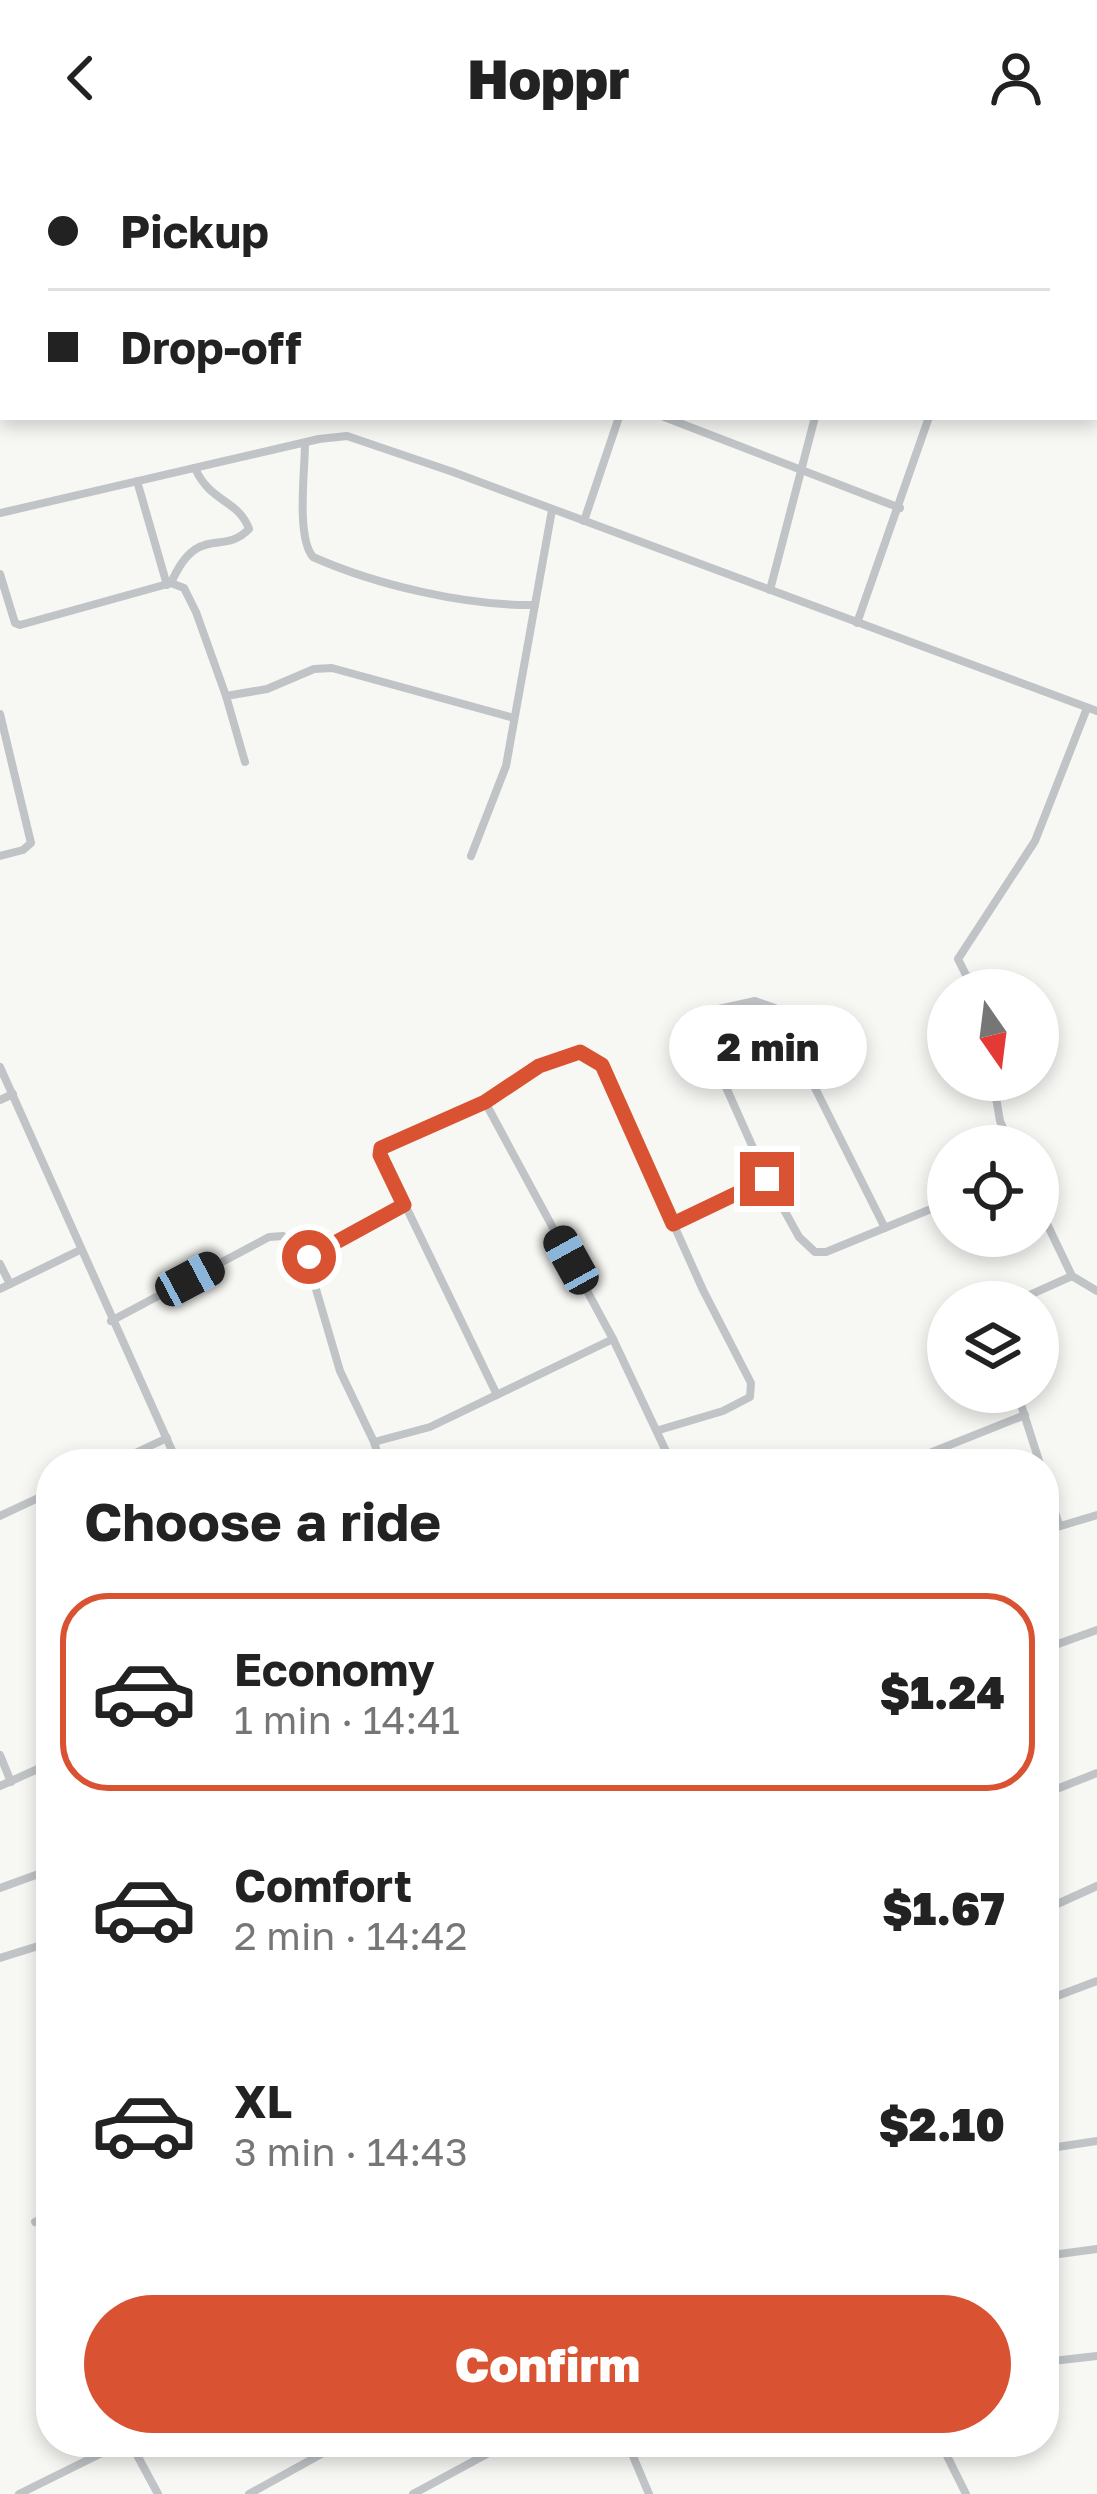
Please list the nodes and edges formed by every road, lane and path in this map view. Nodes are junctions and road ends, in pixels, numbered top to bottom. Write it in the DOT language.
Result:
graph roads {
  1 [pos="619,420"];
  2 [pos="672,420"];
  3 [pos="814,420"];
  4 [pos="928,420"];
  5 [pos="305,443"];
  6 [pos="195,468"];
  7 [pos="803,472"];
  8 [pos="137,481"];
  9 [pos="900,508"];
  10 [pos="551,510"];
  11 [pos="0,513"];
  12 [pos="584,521"];
  13 [pos="0,574"];
  14 [pos="169,584"];
  15 [pos="770,590"];
  16 [pos="535,605"];
  17 [pos="857,623"];
  18 [pos="226,696"];
  19 [pos="1092,709"];
  20 [pos="0,714"];
  21 [pos="514,718"];
  22 [pos="245,762"];
  23 [pos="0,856"];
  24 [pos="471,856"];
  25 [pos="962,969"];
  26 [pos="0,1067"];
  27 [pos="13,1094"];
  28 [pos="0,1100"];
  29 [pos="485,1102"];
  30 [pos="767,1179"];
  31 [pos="404,1205"];
  32 [pos="927,1211"];
  33 [pos="673,1224"];
  34 [pos="885,1228"];
  35 [pos="1059,1248"];
  36 [pos="80,1250"];
  37 [pos="308,1262"];
  38 [pos="0,1264"];
  39 [pos="1072,1276"];
  40 [pos="1059,1282"];
  41 [pos="10,1283"];
  42 [pos="0,1289"];
  43 [pos="1097,1291"];
  44 [pos="110,1321"];
  45 [pos="614,1339"];
  46 [pos="497,1395"];
  47 [pos="1025,1415"];
  48 [pos="659,1430"];
  49 [pos="167,1438"];
  50 [pos="374,1442"];
  51 [pos="144,1449"];
  52 [pos="172,1449"];
  53 [pos="376,1449"];
  54 [pos="666,1449"];
  55 [pos="940,1449"];
  56 [pos="1035,1449"];
  57 [pos="36,1499"];
  58 [pos="1097,1515"];
  59 [pos="0,1516"];
  60 [pos="1059,1526"];
  61 [pos="1097,1630"];
  62 [pos="1059,1644"];
  63 [pos="0,1755"];
  64 [pos="36,1771"];
  65 [pos="1097,1773"];
  66 [pos="11,1781"];
  67 [pos="0,1786"];
  68 [pos="1059,1788"];
  69 [pos="36,1875"];
  70 [pos="1097,1886"];
  71 [pos="0,1888"];
  72 [pos="1059,1903"];
  73 [pos="36,1947"];
  74 [pos="0,1958"];
  75 [pos="1097,1982"];
  76 [pos="1059,1996"];
  77 [pos="1097,2141"];
  78 [pos="1059,2147"];
  79 [pos="1097,2249"];
  80 [pos="1059,2254"];
  81 [pos="1097,2356"];
  82 [pos="1059,2360"];
  83 [pos="96,2457"];
  84 [pos="136,2457"];
  85 [pos="316,2457"];
  86 [pos="484,2457"];
  87 [pos="634,2457"];
  88 [pos="948,2457"];
  89 [pos="19,2494"];
  90 [pos="158,2494"];
  91 [pos="249,2494"];
  92 [pos="413,2494"];
  93 [pos="649,2494"];
  94 [pos="966,2494"];
  1 -- 12 [label="street"];
  2 -- 7 [label="street"];
  3 -- 7 [label="street"];
  4 -- 9 [label="street"];
  5 -- 6 [label="street"];
  5 -- 10 [label="street"];
  5 -- 16 [label="street"];
  6 -- 8 [label="street"];
  6 -- 14 [label="street"];
  7 -- 9 [label="street"];
  7 -- 15 [label="street"];
  8 -- 11 [label="street"];
  8 -- 14 [label="street"];
  9 -- 17 [label="street"];
  10 -- 12 [label="street"];
  10 -- 16 [label="street"];
  12 -- 15 [label="street"];
  13 -- 14 [label="street"];
  14 -- 18 [label="street"];
  15 -- 17 [label="street"];
  16 -- 21 [label="street"];
  17 -- 19 [label="street"];
  18 -- 21 [label="street"];
  18 -- 22 [label="street"];
  19 -- 25 [label="street"];
  20 -- 23 [label="street"];
  21 -- 24 [label="street"];
  26 -- 27 [label="street"];
  27 -- 28 [label="street"];
  27 -- 36 [label="street"];
  29 -- 31 [label="street"];
  29 -- 33 [label="street"];
  29 -- 45 [label="street"];
  30 -- 33 [label="street"];
  30 -- 34 [label="street"];
  30 -- 34 [label="street"];
  31 -- 37 [label="street"];
  31 -- 46 [label="street"];
  32 -- 34 [label="street"];
  33 -- 48 [label="street"];
  35 -- 39 [label="street"];
  36 -- 41 [label="street"];
  36 -- 44 [label="street"];
  37 -- 44 [label="street"];
  37 -- 50 [label="street"];
  38 -- 41 [label="street"];
  39 -- 40 [label="street"];
  39 -- 43 [label="street"];
  41 -- 42 [label="street"];
  44 -- 49 [label="street"];
  45 -- 46 [label="street"];
  45 -- 48 [label="street"];
  46 -- 50 [label="street"];
  47 -- 55 [label="street"];
  47 -- 56 [label="street"];
  48 -- 54 [label="street"];
  49 -- 51 [label="street"];
  49 -- 52 [label="street"];
  50 -- 53 [label="street"];
  57 -- 59 [label="street"];
  58 -- 60 [label="street"];
  61 -- 62 [label="street"];
  63 -- 66 [label="street"];
  64 -- 66 [label="street"];
  65 -- 68 [label="street"];
  66 -- 67 [label="street"];
  69 -- 71 [label="street"];
  70 -- 72 [label="street"];
  73 -- 74 [label="street"];
  75 -- 76 [label="street"];
  77 -- 78 [label="street"];
  79 -- 80 [label="street"];
  81 -- 82 [label="street"];
  83 -- 89 [label="street"];
  84 -- 90 [label="street"];
  85 -- 91 [label="street"];
  86 -- 92 [label="street"];
  87 -- 93 [label="street"];
  88 -- 94 [label="street"];
}
